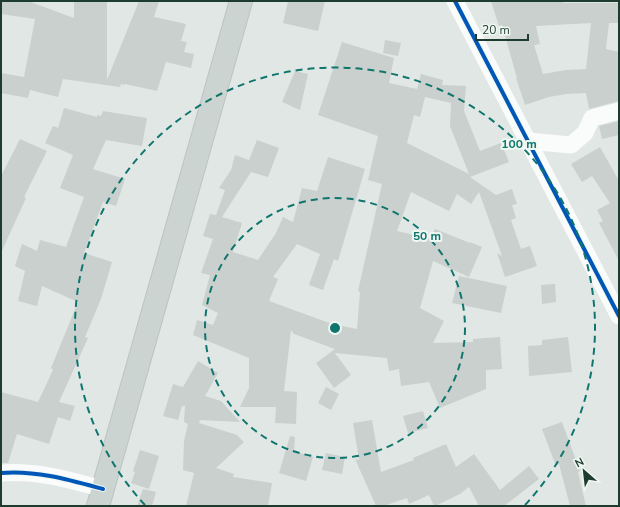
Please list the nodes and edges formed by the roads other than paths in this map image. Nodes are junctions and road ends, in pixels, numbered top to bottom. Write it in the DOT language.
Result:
graph roads {
  1 [pos="241,1"];
  2 [pos="455,1"];
  3 [pos="619,111"];
  4 [pos="528,141"];
  5 [pos="619,316"];
  6 [pos="1,473"];
  7 [pos="101,497"];
  1 -- 7 [label="main road"];
  2 -- 4 [label="street"];
  3 -- 4 [label="street"];
  4 -- 5 [label="street"];
  6 -- 7 [label="street"];
}
